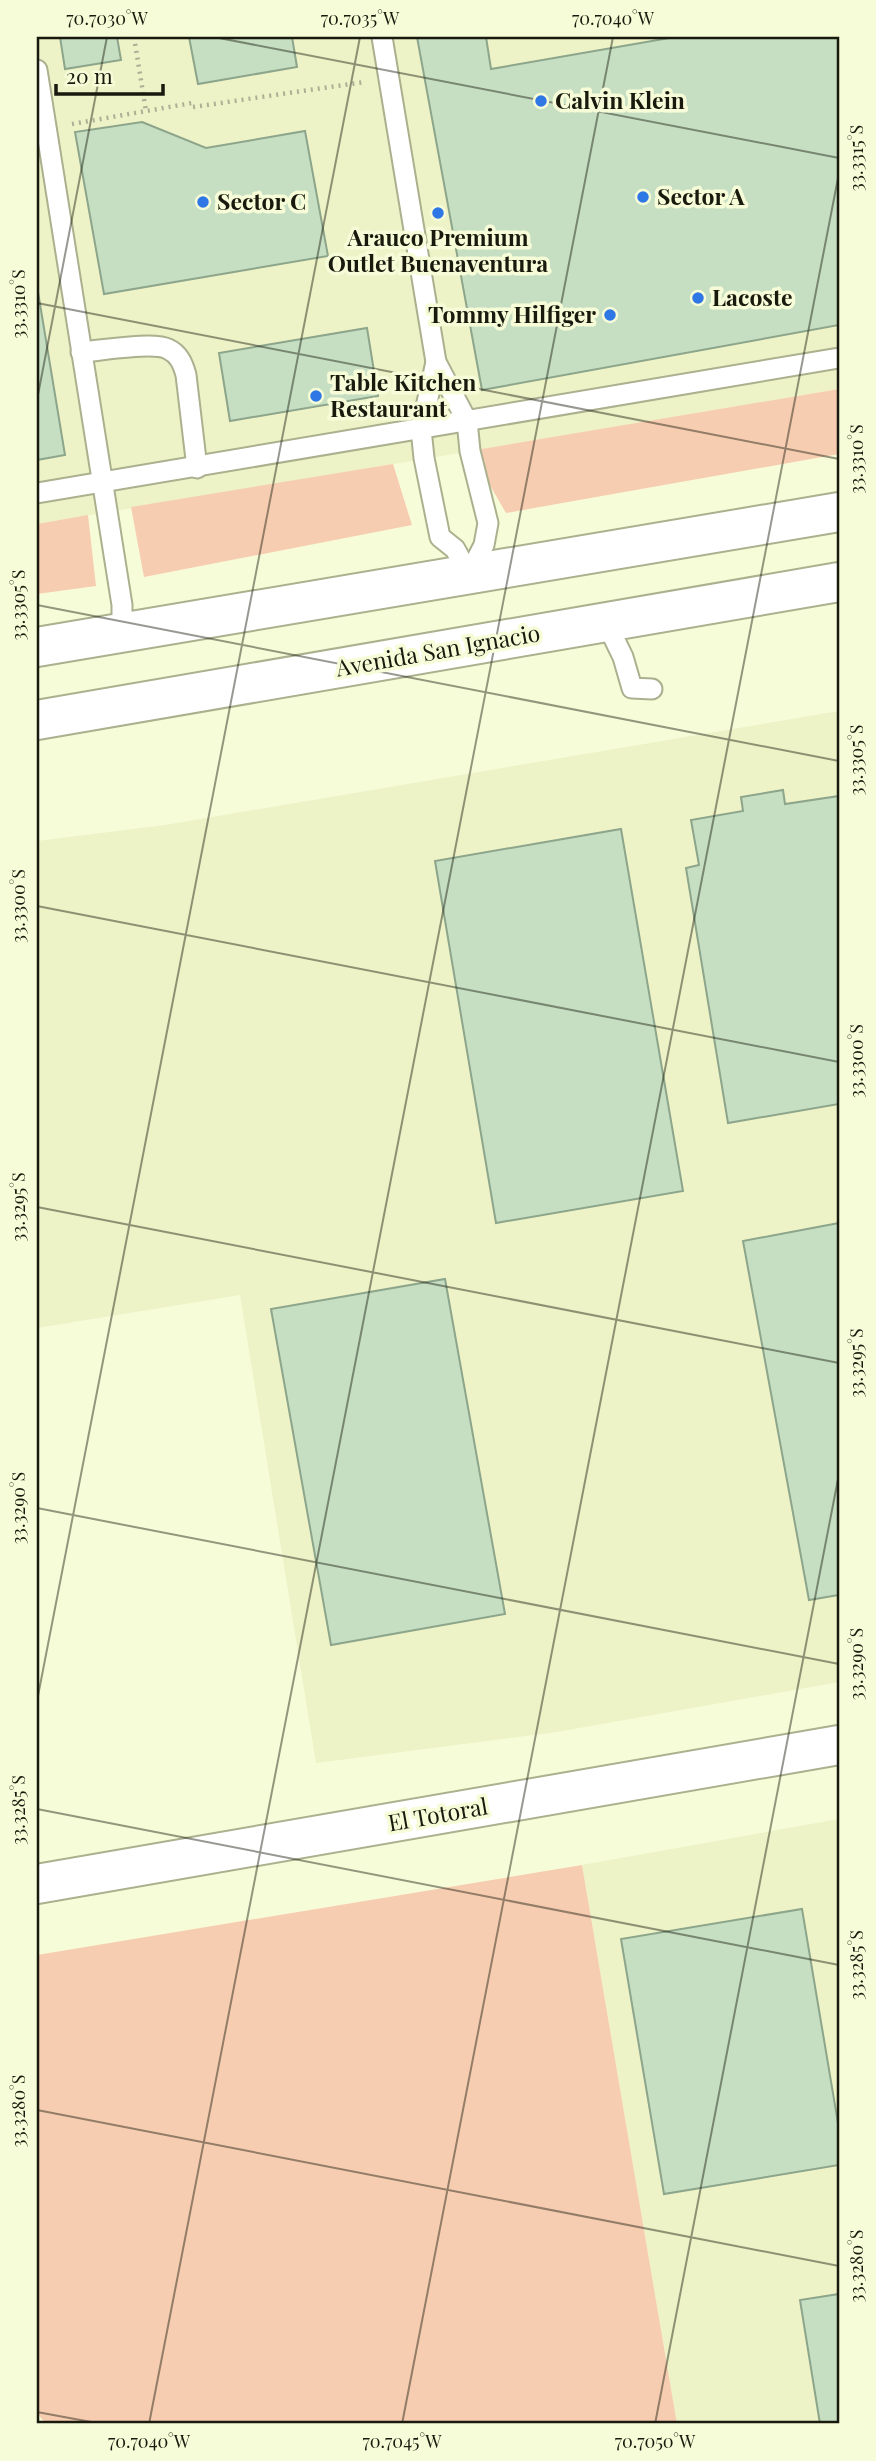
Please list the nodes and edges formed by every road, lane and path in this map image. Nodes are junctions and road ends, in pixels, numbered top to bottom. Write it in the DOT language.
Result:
graph roads {
  1 [pos="134,37"];
  2 [pos="382,37"];
  3 [pos="37,70"];
  4 [pos="390,78"];
  5 [pos="146,111"];
  6 [pos="46,129"];
  7 [pos="81,352"];
  8 [pos="839,358"];
  9 [pos="436,362"];
  10 [pos="467,421"];
  11 [pos="421,429"];
  12 [pos="197,468"];
  13 [pos="101,483"];
  14 [pos="37,493"];
  15 [pos="839,512"];
  16 [pos="469,574"];
  17 [pos="838,587"];
  18 [pos="606,622"];
  19 [pos="122,633"];
  20 [pos="37,648"];
  21 [pos="652,689"];
  22 [pos="37,720"];
  23 [pos="839,1745"];
  24 [pos="37,1884"];
  1 -- 5 [label="path"];
  2 -- 4 [label="lane"];
  3 -- 6 [label="lane"];
  4 -- 5 [label="path"];
  4 -- 9 [label="lane"];
  5 -- 6 [label="path"];
  6 -- 7 [label="lane"];
  7 -- 12 [label="lane"];
  7 -- 13 [label="lane"];
  8 -- 10 [label="lane"];
  9 -- 10 [label="lane"];
  9 -- 11 [label="lane"];
  10 -- 11 [label="lane"];
  10 -- 16 [label="lane"];
  11 -- 12 [label="lane"];
  11 -- 16 [label="lane"];
  12 -- 13 [label="lane"];
  13 -- 14 [label="lane"];
  13 -- 19 [label="lane"];
  15 -- 16 [label="main road"];
  16 -- 19 [label="main road"];
  17 -- 18 [label="main road, Avenida San Ignacio"];
  18 -- 21 [label="lane"];
  18 -- 22 [label="main road, Avenida San Ignacio"];
  19 -- 20 [label="main road"];
  23 -- 24 [label="main road, El Totoral"];
}
